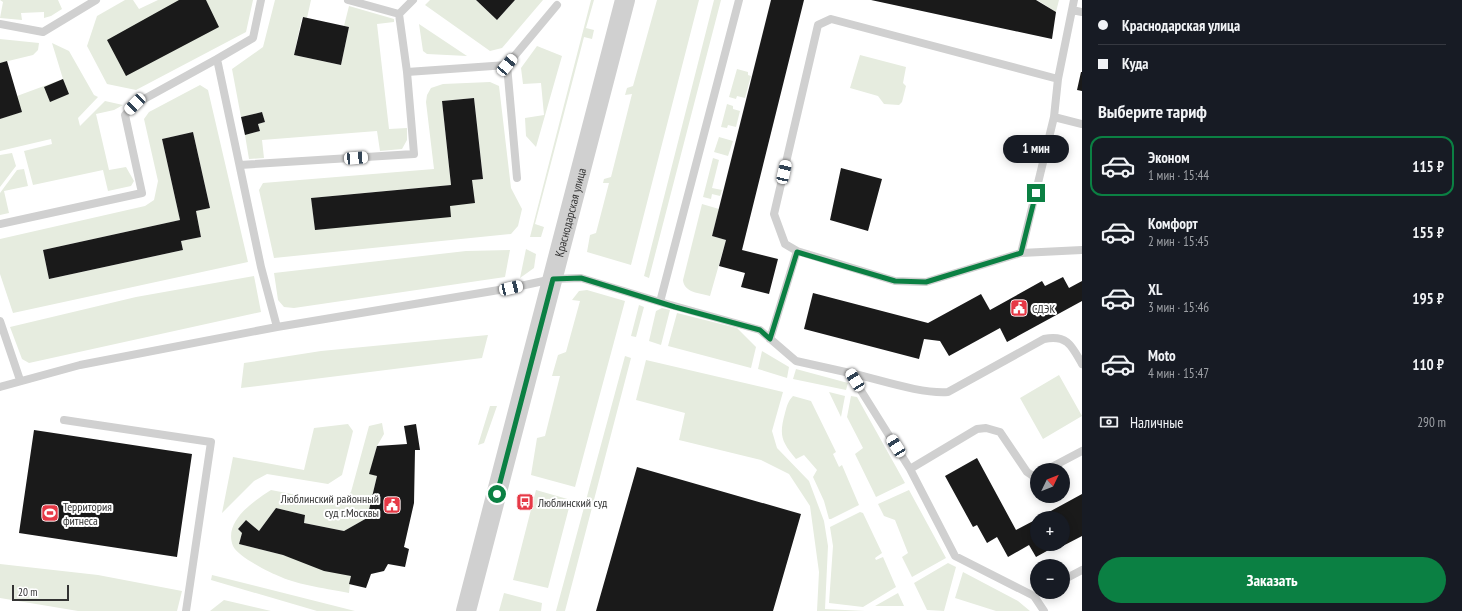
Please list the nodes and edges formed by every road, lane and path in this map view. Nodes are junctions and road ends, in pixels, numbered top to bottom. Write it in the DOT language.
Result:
graph roads {
  1 [pos="96,0"];
  2 [pos="261,0"];
  3 [pos="348,0"];
  4 [pos="413,0"];
  5 [pos="625,0"];
  6 [pos="739,0"];
  7 [pos="1074,0"];
  8 [pos="557,5"];
  9 [pos="1072,10"];
  10 [pos="1082,12"];
  11 [pos="399,14"];
  12 [pos="0,24"];
  13 [pos="217,59"];
  14 [pos="507,65"];
  15 [pos="407,72"];
  16 [pos="1058,79"];
  17 [pos="1054,117"];
  18 [pos="1082,124"];
  19 [pos="240,165"];
  20 [pos="516,178"];
  21 [pos="0,224"];
  22 [pos="1082,250"];
  23 [pos="797,252"];
  24 [pos="1021,253"];
  25 [pos="553,279"];
  26 [pos="660,302"];
  27 [pos="0,321"];
  28 [pos="277,327"];
  29 [pos="770,339"];
  30 [pos="1082,364"];
  31 [pos="850,373"];
  32 [pos="20,380"];
  33 [pos="0,387"];
  34 [pos="64,420"];
  35 [pos="1082,451"];
  36 [pos="1059,463"];
  37 [pos="910,469"];
  38 [pos="1030,474"];
  39 [pos="1082,570"];
  40 [pos="1070,576"];
  41 [pos="1030,590"];
  42 [pos="1040,599"];
  43 [pos="186,611"];
  44 [pos="466,611"];
  45 [pos="1044,611"];
  1 -- 12 [label="lane"];
  2 -- 13 [label="lane"];
  3 -- 11 [label="lane"];
  4 -- 11 [label="lane"];
  5 -- 25 [label="street, Краснодарская улица"];
  6 -- 26 [label="lane"];
  7 -- 9 [label="lane"];
  8 -- 14 [label="lane"];
  9 -- 10 [label="lane"];
  9 -- 16 [label="lane"];
  11 -- 15 [label="lane"];
  13 -- 19 [label="lane"];
  13 -- 21 [label="lane"];
  14 -- 15 [label="lane"];
  14 -- 20 [label="lane"];
  15 -- 19 [label="lane"];
  16 -- 17 [label="lane"];
  16 -- 23 [label="lane"];
  17 -- 18 [label="lane"];
  17 -- 24 [label="lane"];
  19 -- 28 [label="lane"];
  22 -- 24 [label="lane"];
  23 -- 24 [label="lane"];
  23 -- 29 [label="lane"];
  25 -- 26 [label="lane"];
  25 -- 28 [label="lane"];
  25 -- 44 [label="street, Краснодарская улица"];
  26 -- 29 [label="lane"];
  27 -- 32 [label="lane"];
  28 -- 32 [label="lane"];
  29 -- 31 [label="lane"];
  30 -- 31 [label="lane"];
  31 -- 37 [label="lane"];
  32 -- 33 [label="lane"];
  34 -- 43 [label="lane"];
  35 -- 36 [label="lane"];
  37 -- 38 [label="lane"];
  37 -- 41 [label="lane"];
  39 -- 40 [label="lane"];
  42 -- 45 [label="lane"];
}
